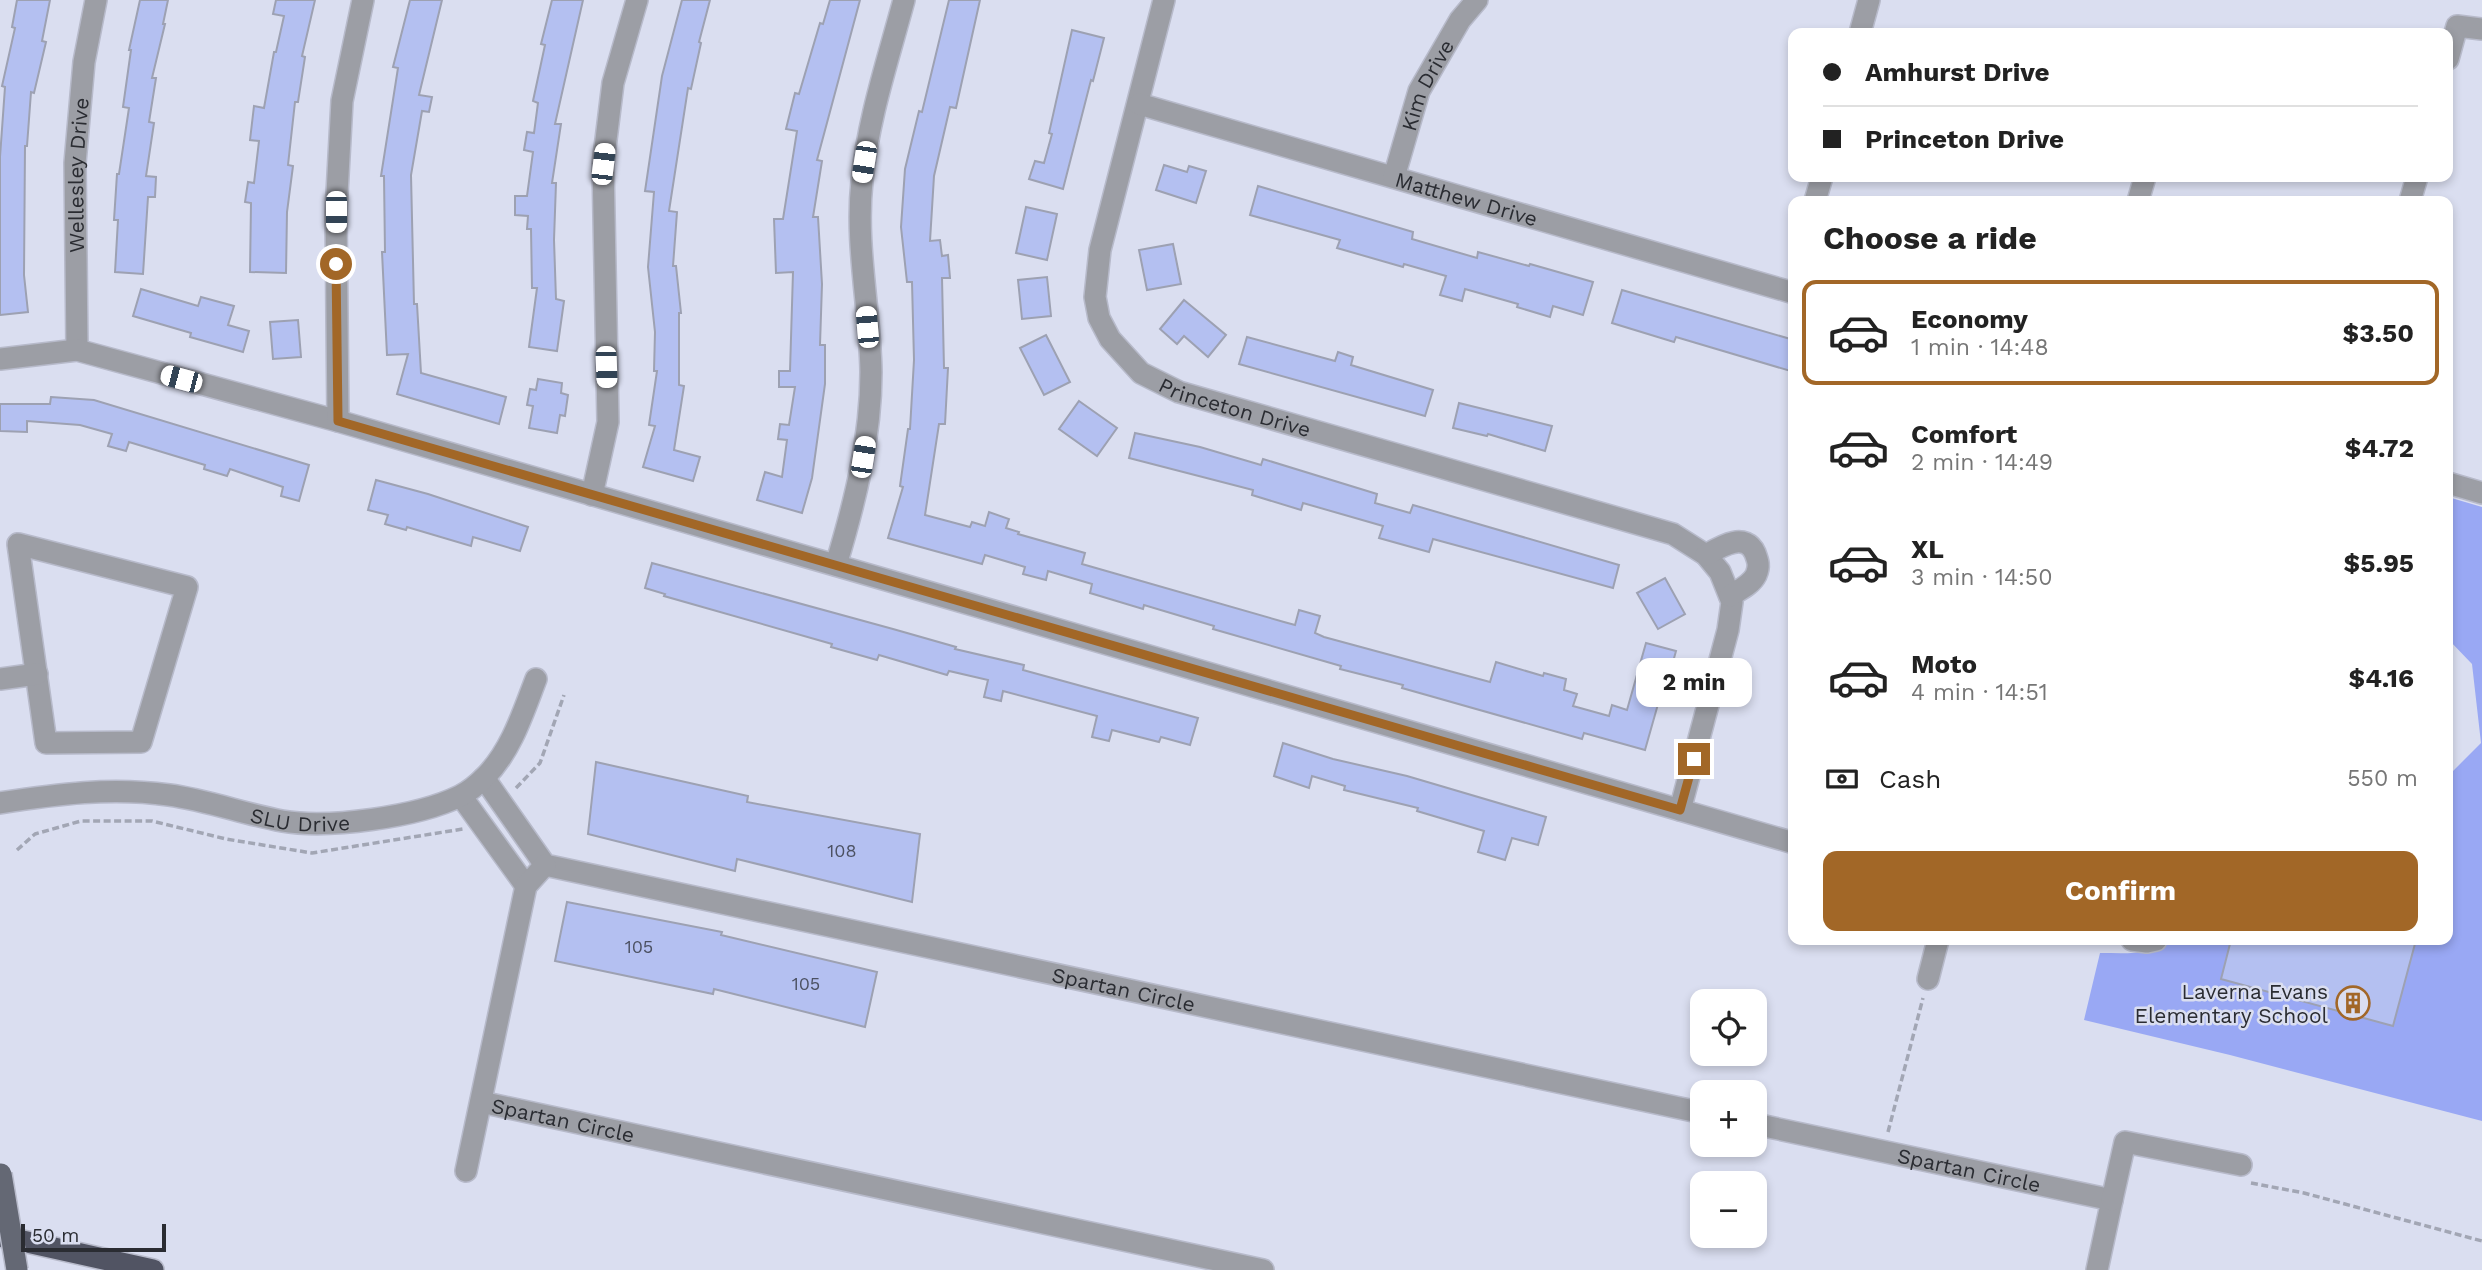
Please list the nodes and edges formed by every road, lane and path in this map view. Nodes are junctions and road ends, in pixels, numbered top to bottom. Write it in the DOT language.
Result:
graph roads {
  1 [pos="96,0"];
  2 [pos="363,0"];
  3 [pos="638,0"];
  4 [pos="904,0"];
  5 [pos="1164,0"];
  6 [pos="1477,0"];
  7 [pos="1869,0"];
  8 [pos="1861,28"];
  9 [pos="2482,29"];
  10 [pos="2453,41"];
  11 [pos="1139,104"];
  12 [pos="1394,177"];
  13 [pos="1788,288"];
  14 [pos="77,351"];
  15 [pos="0,359"];
  16 [pos="338,421"];
  17 [pos="2453,484"];
  18 [pos="2482,493"];
  19 [pos="592,495"];
  20 [pos="1706,555"];
  21 [pos="836,565"];
  22 [pos="1730,596"];
  23 [pos="37,674"];
  24 [pos="0,679"];
  25 [pos="536,679"];
  26 [pos="484,778"];
  27 [pos="461,796"];
  28 [pos="0,803"];
  29 [pos="1680,810"];
  30 [pos="1788,841"];
  31 [pos="545,865"];
  32 [pos="526,886"];
  33 [pos="1937,945"];
  34 [pos="1928,979"];
  35 [pos="481,1102"];
  36 [pos="1690,1110"];
  37 [pos="1767,1127"];
  38 [pos="1883,1151"];
  39 [pos="466,1171"];
  40 [pos="2240,1173"];
  41 [pos="1,1174"];
  42 [pos="2112,1200"];
  43 [pos="0,1236"];
  44 [pos="2482,1241"];
  45 [pos="17,1270"];
  46 [pos="153,1270"];
  47 [pos="1262,1270"];
  48 [pos="2097,1270"];
  1 -- 14 [label="street, Wellesley Drive"];
  2 -- 16 [label="street"];
  3 -- 19 [label="street"];
  4 -- 21 [label="street"];
  5 -- 11 [label="street, Princeton Drive"];
  6 -- 12 [label="street, Kim Drive"];
  7 -- 8 [label="street"];
  9 -- 10 [label="street"];
  11 -- 12 [label="street, Matthew Drive"];
  11 -- 20 [label="street, Princeton Drive"];
  12 -- 13 [label="street, Matthew Drive"];
  14 -- 15 [label="street"];
  14 -- 16 [label="street"];
  16 -- 19 [label="street"];
  17 -- 18 [label="street"];
  19 -- 21 [label="street"];
  20 -- 22 [label="street, Princeton Drive"];
  20 -- 22 [label="street"];
  21 -- 29 [label="street"];
  22 -- 29 [label="street"];
  23 -- 23 [label="street"];
  23 -- 24 [label="street"];
  25 -- 26 [label="street, SLU Drive"];
  26 -- 27 [label="street, SLU Drive"];
  26 -- 31 [label="street"];
  27 -- 28 [label="street, SLU Drive"];
  27 -- 32 [label="street"];
  29 -- 30 [label="street"];
  31 -- 32 [label="street"];
  31 -- 36 [label="street, Spartan Circle"];
  32 -- 35 [label="street, Spartan Circle"];
  33 -- 34 [label="street"];
  34 -- 38 [label="path"];
  35 -- 39 [label="street, Spartan Circle"];
  35 -- 47 [label="street, Spartan Circle"];
  37 -- 38 [label="street, Spartan Circle"];
  38 -- 42 [label="street, Spartan Circle"];
  40 -- 42 [label="street"];
  40 -- 44 [label="path"];
  41 -- 45 [label="main road, bridge"];
  42 -- 48 [label="street"];
  43 -- 46 [label="highway"];
}
